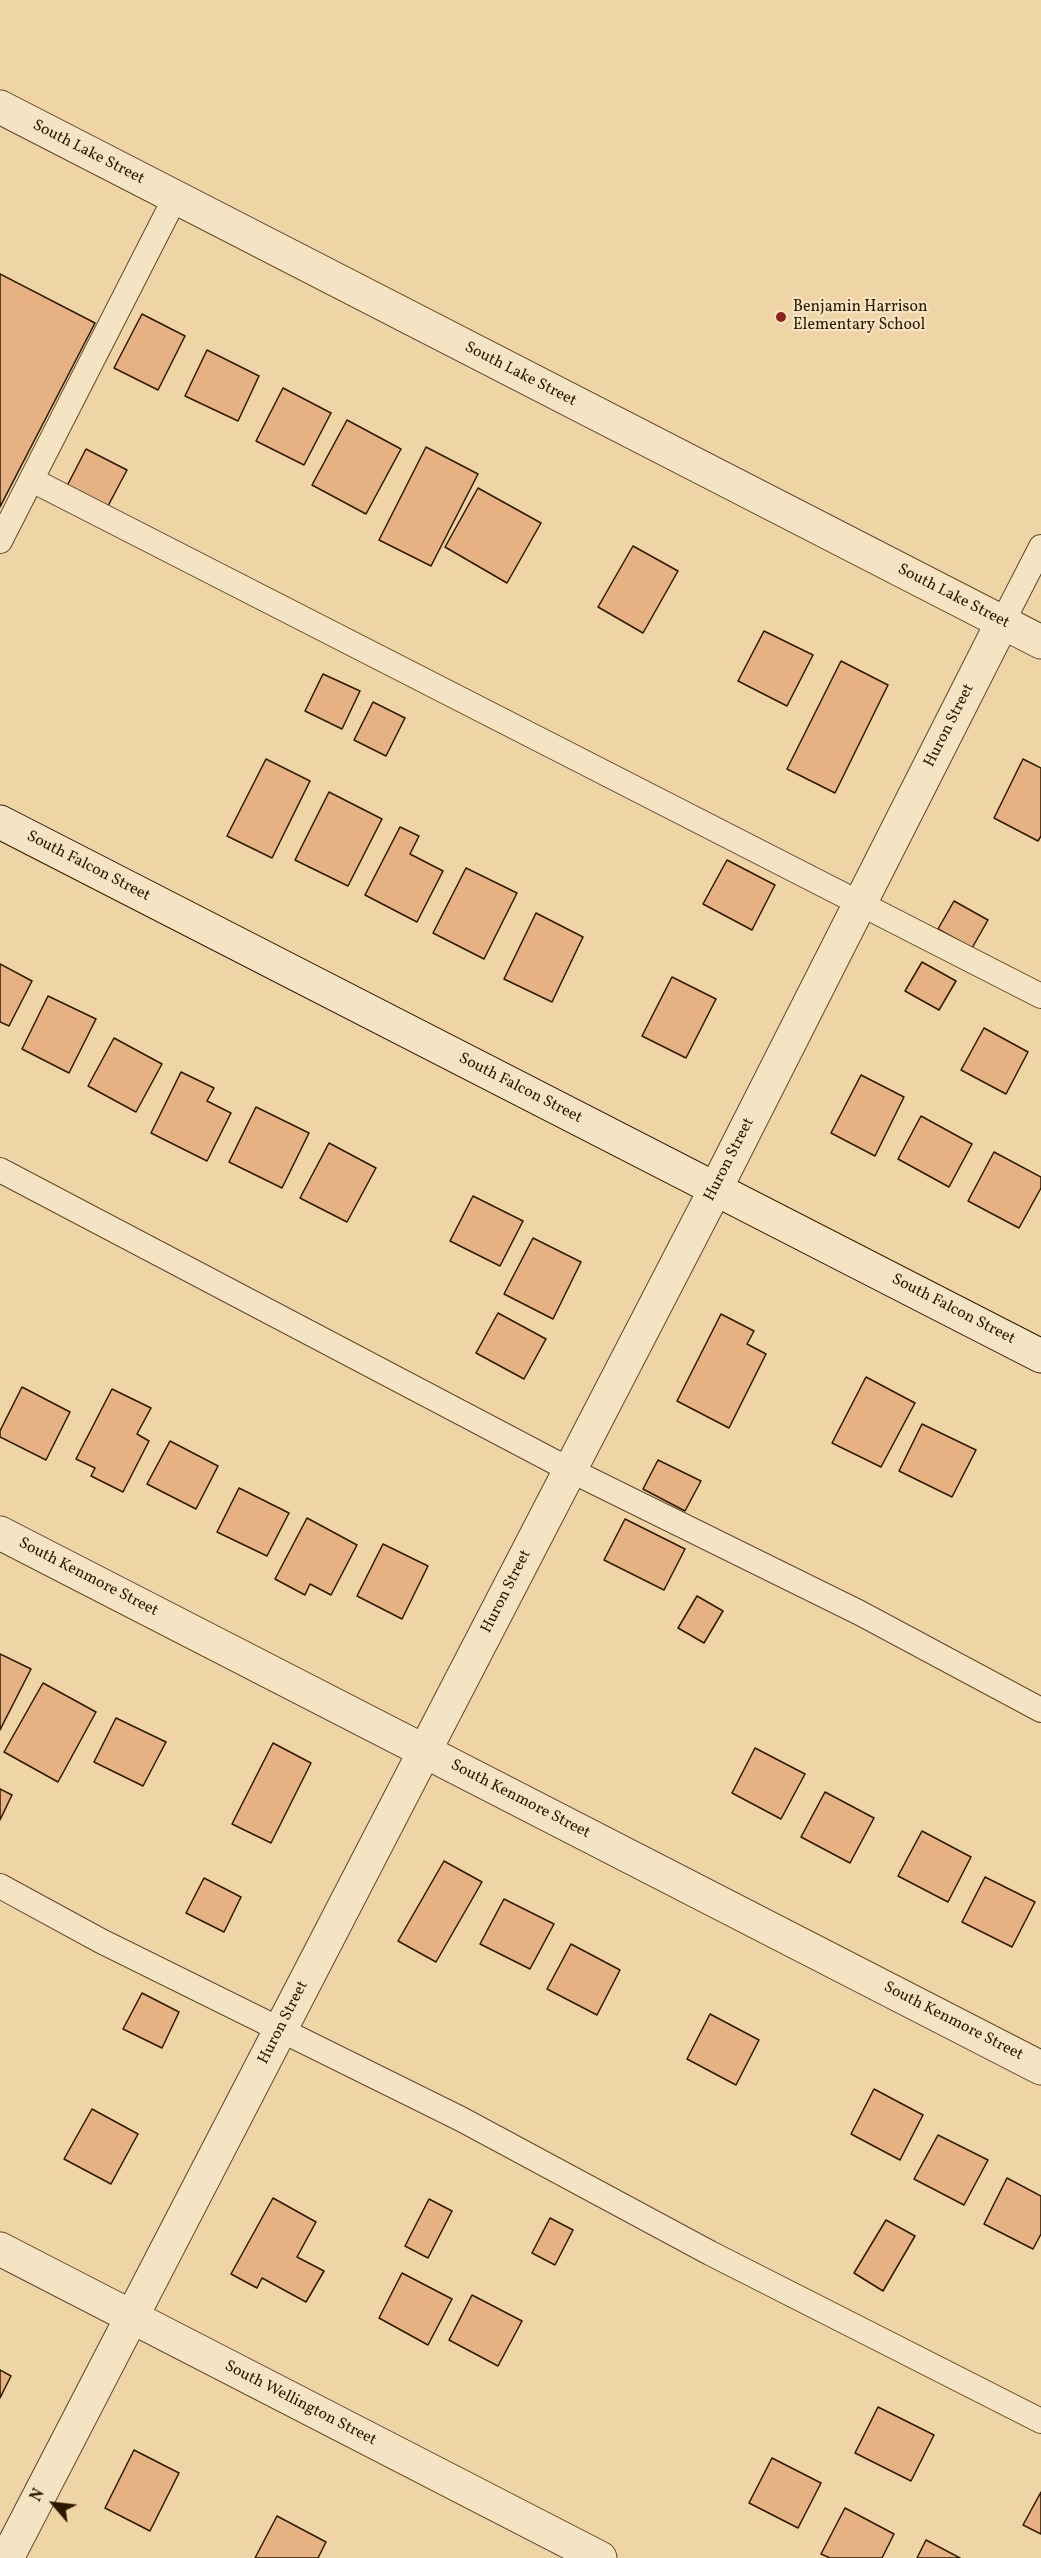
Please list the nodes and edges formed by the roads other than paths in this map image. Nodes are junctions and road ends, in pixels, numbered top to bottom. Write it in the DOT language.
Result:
graph roads {
  1 [pos="0,107"];
  2 [pos="175,198"];
  3 [pos="32,480"];
  4 [pos="0,542"];
  5 [pos="1041,547"];
  6 [pos="1002,623"];
  7 [pos="1041,642"];
  8 [pos="0,822"];
  9 [pos="859,904"];
  10 [pos="1041,996"];
  11 [pos="0,1170"];
  12 [pos="716,1188"];
  13 [pos="1041,1356"];
  14 [pos="570,1470"];
  15 [pos="0,1533"];
  16 [pos="1041,1710"];
  17 [pos="424,1752"];
  18 [pos="0,1886"];
  19 [pos="280,2031"];
  20 [pos="1041,2068"];
  21 [pos="0,2249"];
  22 [pos="133,2318"];
  23 [pos="1041,2421"];
  24 [pos="7,2558"];
  25 [pos="600,2558"];
  1 -- 2 [label="street, South Lake Street"];
  2 -- 3 [label="lane"];
  2 -- 6 [label="street, South Lake Street"];
  3 -- 4 [label="lane"];
  3 -- 9 [label="lane"];
  5 -- 6 [label="lane"];
  6 -- 7 [label="street, South Lake Street"];
  6 -- 9 [label="street, Huron Street"];
  8 -- 12 [label="street, South Falcon Street"];
  9 -- 10 [label="lane"];
  9 -- 12 [label="street, Huron Street"];
  11 -- 14 [label="lane"];
  12 -- 13 [label="street, South Falcon Street"];
  12 -- 14 [label="street, Huron Street"];
  14 -- 16 [label="lane"];
  14 -- 17 [label="street, Huron Street"];
  15 -- 17 [label="street, South Kenmore Street"];
  17 -- 19 [label="street, Huron Street"];
  17 -- 20 [label="street, South Kenmore Street"];
  18 -- 19 [label="lane"];
  19 -- 22 [label="street, Huron Street"];
  19 -- 23 [label="lane"];
  21 -- 22 [label="street, South Wellington Street"];
  22 -- 24 [label="street, Huron Street"];
  22 -- 25 [label="street, South Wellington Street"];
}
